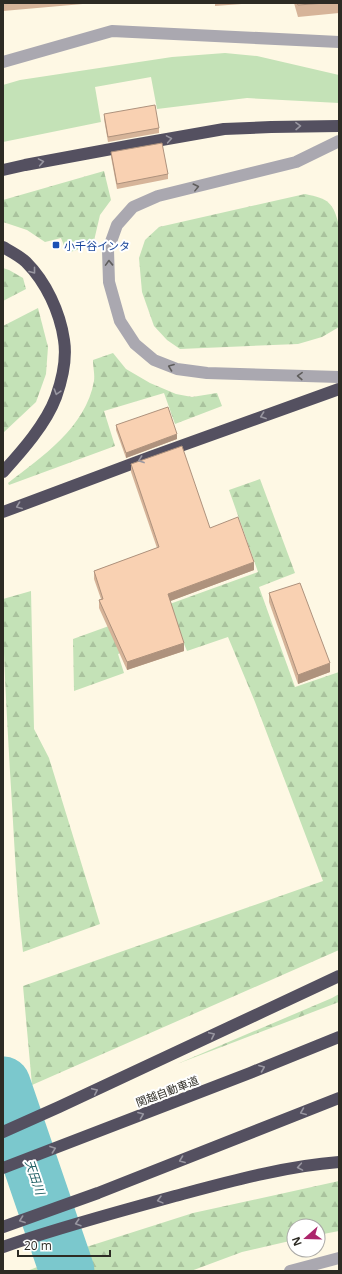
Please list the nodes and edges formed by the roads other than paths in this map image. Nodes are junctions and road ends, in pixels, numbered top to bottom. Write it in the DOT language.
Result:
graph roads {
  1 [pos="339,42"];
  2 [pos="3,62"];
  3 [pos="339,126"];
  4 [pos="339,141"];
  5 [pos="3,170"];
  6 [pos="3,247"];
  7 [pos="339,378"];
  8 [pos="339,388"];
  9 [pos="3,472"];
  10 [pos="3,512"];
  11 [pos="339,976"];
  12 [pos="339,1037"];
  13 [pos="339,1098"];
  14 [pos="3,1132"];
  15 [pos="339,1162"];
  16 [pos="3,1168"];
  17 [pos="3,1227"];
  18 [pos="3,1246"];
  19 [pos="339,1258"];
  20 [pos="290,1271"];
  1 -- 2 [label="street"];
  5 -- 3 [label="highway, one-way"];
  7 -- 4 [label="street, one-way"];
  6 -- 9 [label="highway, one-way"];
  8 -- 10 [label="highway, one-way"];
  14 -- 11 [label="highway, one-way"];
  16 -- 12 [label="highway, 関越自動車道, one-way"];
  13 -- 17 [label="highway, one-way"];
  15 -- 18 [label="highway, one-way"];
  19 -- 20 [label="street"];
}
